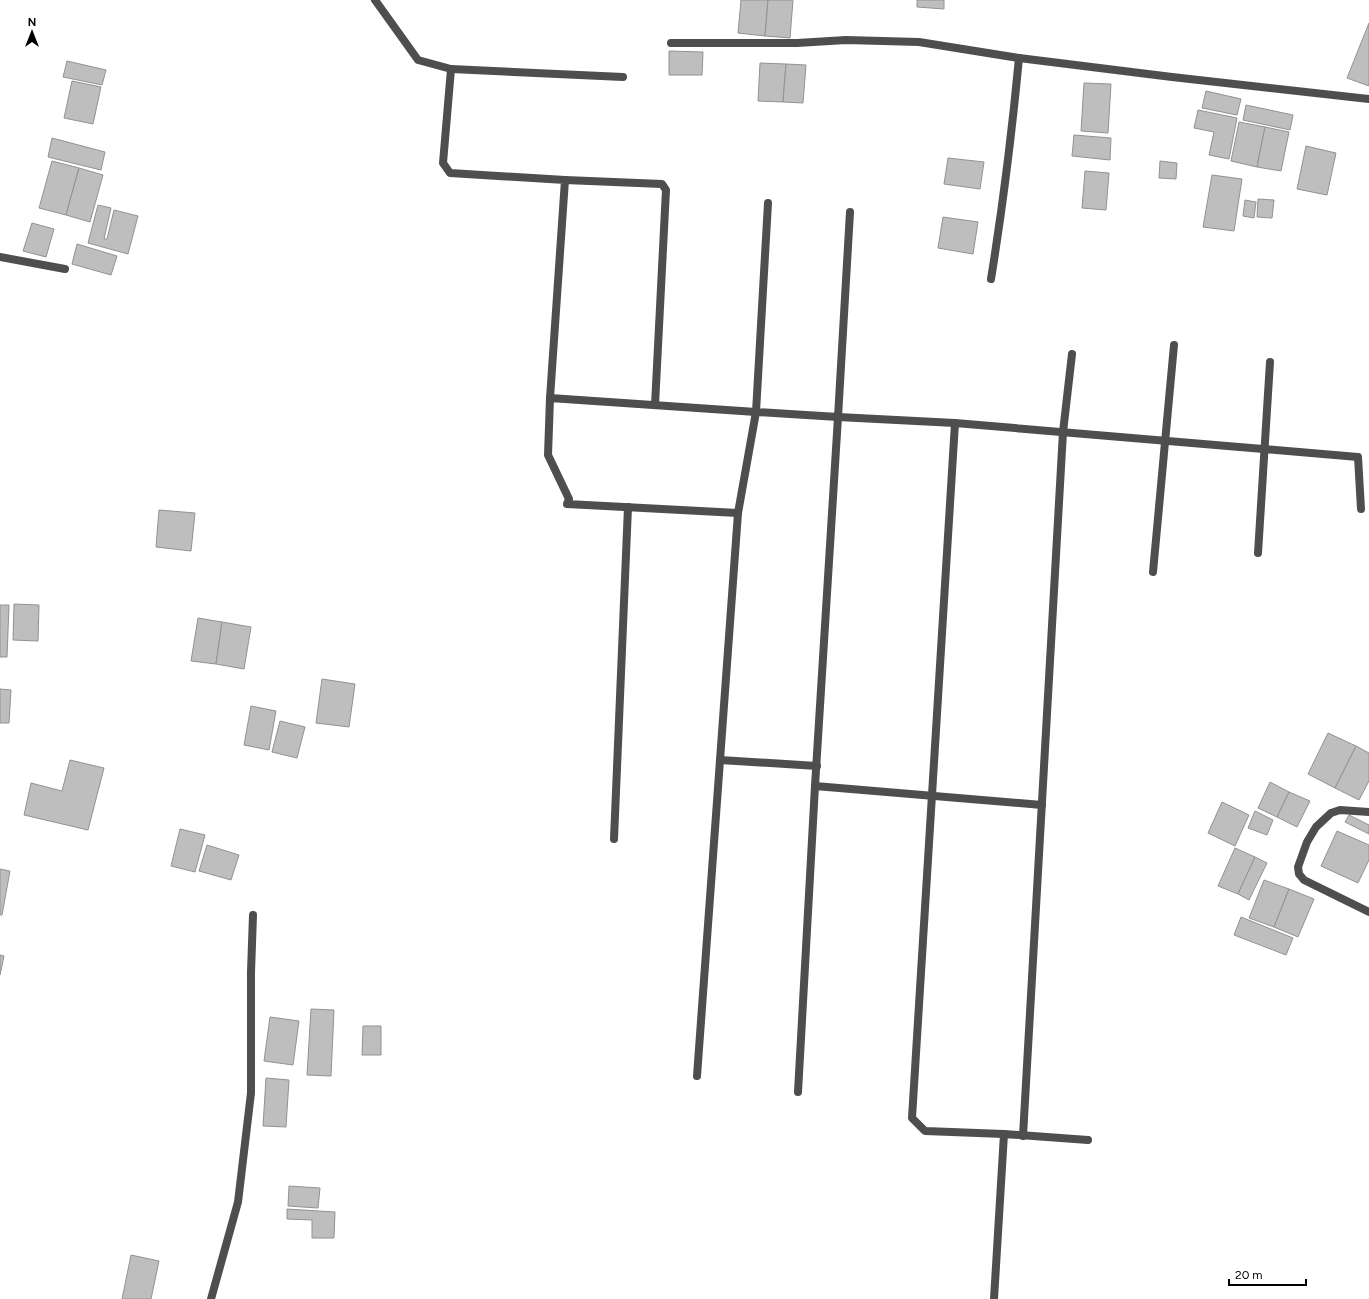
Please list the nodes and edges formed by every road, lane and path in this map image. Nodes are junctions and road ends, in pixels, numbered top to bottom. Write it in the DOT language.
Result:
graph roads {
  1 [pos="375,0"];
  2 [pos="671,43"];
  3 [pos="1019,58"];
  4 [pos="451,69"];
  5 [pos="623,77"];
  6 [pos="1369,99"];
  7 [pos="565,180"];
  8 [pos="768,203"];
  9 [pos="850,212"];
  10 [pos="0,257"];
  11 [pos="65,269"];
  12 [pos="991,279"];
  13 [pos="1174,346"];
  14 [pos="1072,354"];
  15 [pos="1270,362"];
  16 [pos="550,398"];
  17 [pos="655,405"];
  18 [pos="756,412"];
  19 [pos="838,417"];
  20 [pos="955,423"];
  21 [pos="1063,432"];
  22 [pos="1166,441"];
  23 [pos="1264,449"];
  24 [pos="628,507"];
  25 [pos="1361,510"];
  26 [pos="738,513"];
  27 [pos="1258,553"];
  28 [pos="1153,572"];
  29 [pos="720,760"];
  30 [pos="816,766"];
  31 [pos="815,786"];
  32 [pos="932,796"];
  33 [pos="1042,806"];
  34 [pos="1369,812"];
  35 [pos="614,839"];
  36 [pos="1369,912"];
  37 [pos="253,915"];
  38 [pos="697,1076"];
  39 [pos="798,1092"];
  40 [pos="1004,1134"];
  41 [pos="1023,1136"];
  42 [pos="1088,1140"];
  43 [pos="211,1299"];
  44 [pos="994,1299"];
  1 -- 4 [label="street"];
  2 -- 3 [label="street"];
  3 -- 6 [label="street"];
  3 -- 12 [label="street"];
  4 -- 5 [label="street"];
  4 -- 7 [label="street"];
  7 -- 16 [label="street"];
  7 -- 17 [label="street"];
  8 -- 18 [label="street"];
  9 -- 19 [label="street"];
  10 -- 11 [label="street"];
  13 -- 22 [label="street"];
  14 -- 21 [label="street"];
  15 -- 23 [label="street"];
  16 -- 17 [label="street"];
  16 -- 24 [label="street"];
  17 -- 18 [label="street"];
  18 -- 19 [label="street"];
  18 -- 26 [label="street"];
  19 -- 20 [label="street"];
  19 -- 30 [label="street"];
  20 -- 21 [label="street"];
  20 -- 32 [label="street"];
  21 -- 22 [label="street"];
  21 -- 33 [label="street"];
  22 -- 23 [label="street"];
  22 -- 28 [label="street"];
  23 -- 25 [label="street"];
  23 -- 27 [label="street"];
  24 -- 26 [label="street"];
  24 -- 35 [label="street"];
  26 -- 29 [label="street"];
  29 -- 30 [label="street"];
  29 -- 38 [label="street"];
  30 -- 31 [label="street"];
  31 -- 32 [label="street"];
  31 -- 39 [label="street"];
  32 -- 33 [label="street"];
  32 -- 40 [label="street"];
  33 -- 41 [label="street"];
  34 -- 36 [label="street"];
  37 -- 43 [label="street"];
  40 -- 41 [label="street"];
  40 -- 44 [label="street"];
  41 -- 42 [label="street"];
}
